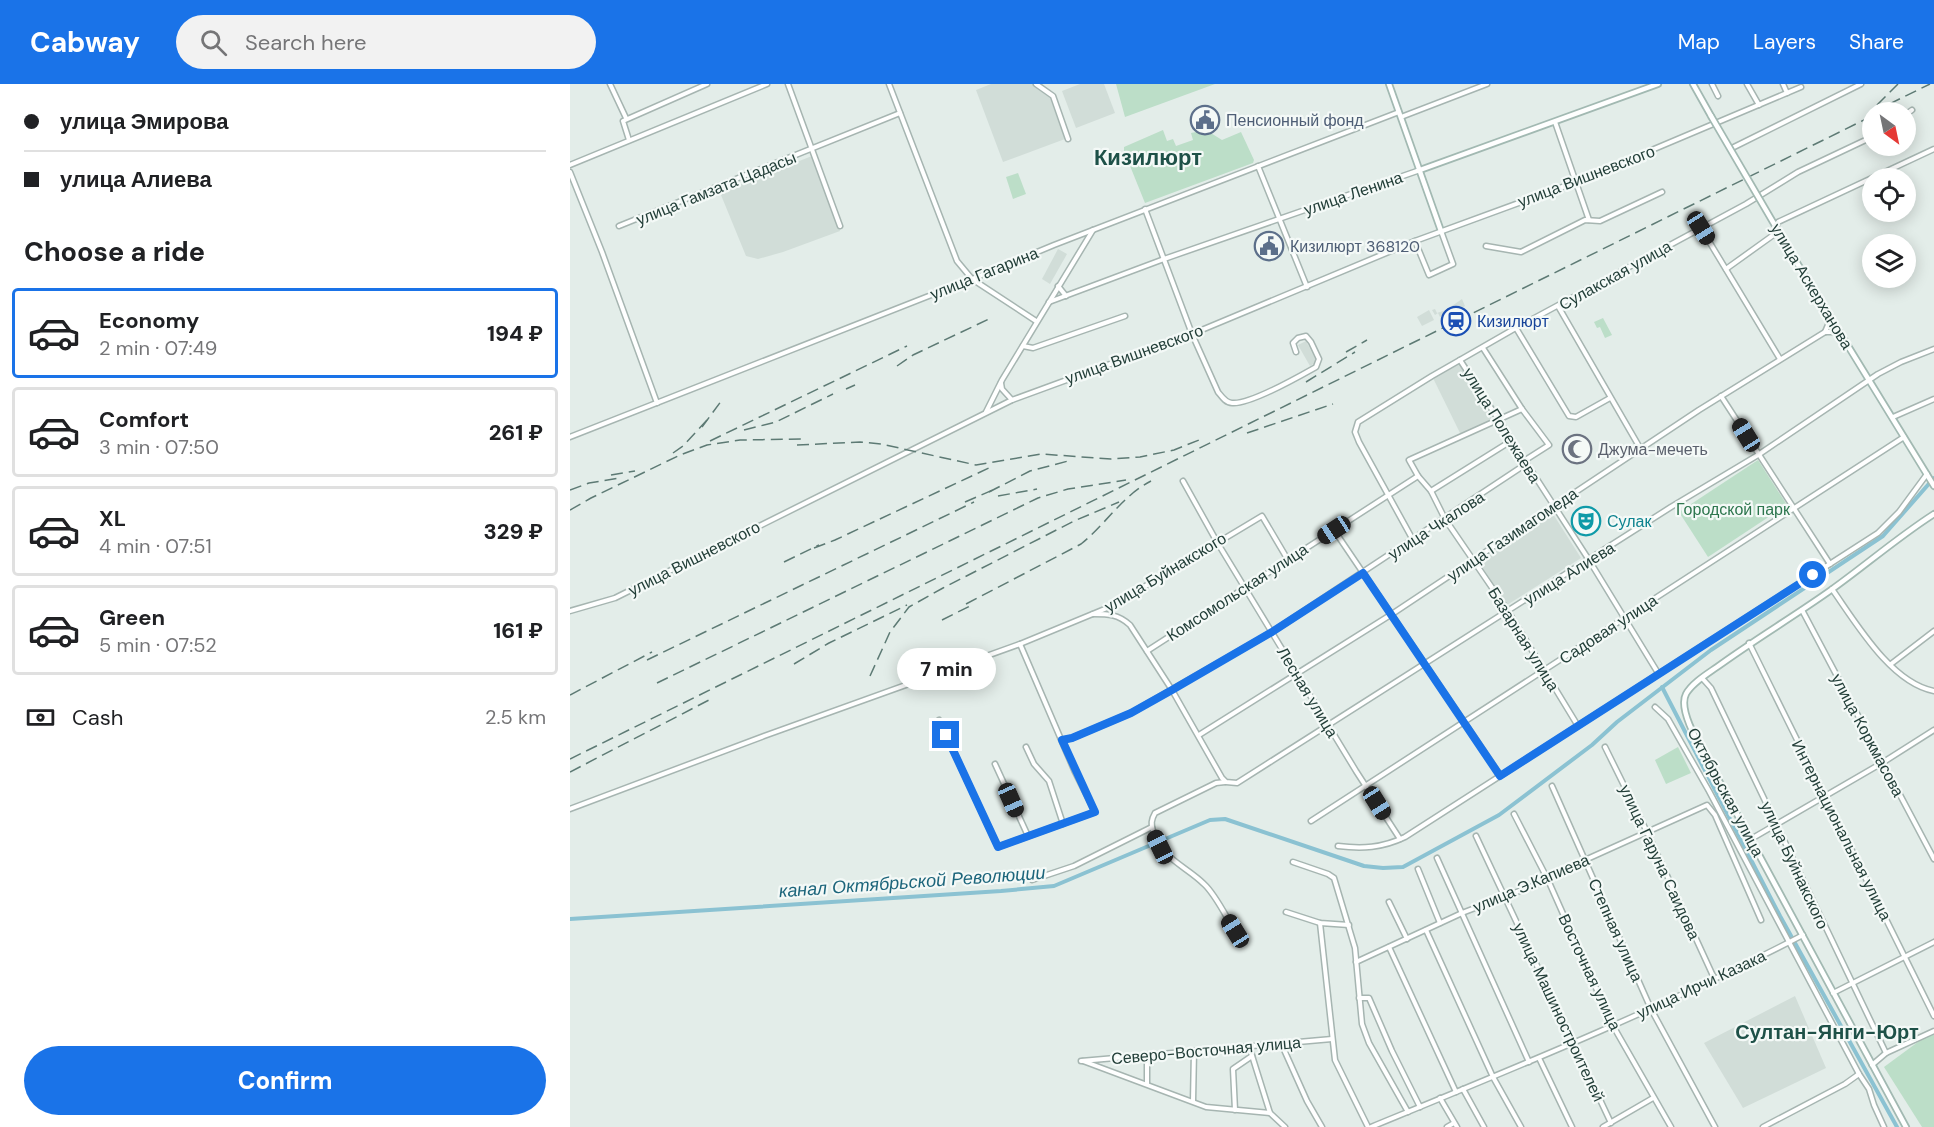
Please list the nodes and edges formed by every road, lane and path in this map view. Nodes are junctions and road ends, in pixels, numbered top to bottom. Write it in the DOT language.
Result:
graph roads {
  1 [pos="610,84"];
  2 [pos="707,84"];
  3 [pos="767,84"];
  4 [pos="788,84"];
  5 [pos="889,84"];
  6 [pos="1036,84"];
  7 [pos="1389,84"];
  8 [pos="1487,84"];
  9 [pos="1658,84"];
  10 [pos="1694,84"];
  11 [pos="1712,84"];
  12 [pos="1748,84"];
  13 [pos="1783,84"];
  14 [pos="1862,84"];
  15 [pos="1801,87"];
  16 [pos="1787,93"];
  17 [pos="1718,96"];
  18 [pos="1759,105"];
  19 [pos="900,113"];
  20 [pos="1400,114"];
  21 [pos="626,118"];
  22 [pos="1555,122"];
  23 [pos="1068,139"];
  24 [pos="629,140"];
  25 [pos="1862,141"];
  26 [pos="1734,147"];
  27 [pos="812,149"];
  28 [pos="1934,149"];
  29 [pos="570,165"];
  30 [pos="1258,166"];
  31 [pos="1420,170"];
  32 [pos="570,172"];
  33 [pos="1576,182"];
  34 [pos="1662,192"];
  35 [pos="1145,209"];
  36 [pos="1279,218"];
  37 [pos="1589,220"];
  38 [pos="620,226"];
  39 [pos="840,226"];
  40 [pos="1701,228"];
  41 [pos="1093,229"];
  42 [pos="1441,231"];
  43 [pos="1414,241"];
  44 [pos="1486,246"];
  45 [pos="1164,259"];
  46 [pos="1726,269"];
  47 [pos="972,279"];
  48 [pos="1058,286"];
  49 [pos="1307,287"];
  50 [pos="1066,296"];
  51 [pos="1048,302"];
  52 [pos="1558,306"];
  53 [pos="1125,316"];
  54 [pos="1831,318"];
  55 [pos="1036,321"];
  56 [pos="1516,328"];
  57 [pos="1825,332"];
  58 [pos="1840,332"];
  59 [pos="1192,334"];
  60 [pos="1023,346"];
  61 [pos="1483,348"];
  62 [pos="1934,348"];
  63 [pos="1296,352"];
  64 [pos="1780,359"];
  65 [pos="1460,360"];
  66 [pos="1002,380"];
  67 [pos="1870,381"];
  68 [pos="1721,396"];
  69 [pos="1610,398"];
  70 [pos="1934,399"];
  71 [pos="1012,400"];
  72 [pos="657,403"];
  73 [pos="1522,409"];
  74 [pos="986,412"];
  75 [pos="1893,417"];
  76 [pos="1498,421"];
  77 [pos="570,437"];
  78 [pos="1904,437"];
  79 [pos="1512,441"];
  80 [pos="1640,449"];
  81 [pos="1758,455"];
  82 [pos="1526,464"];
  83 [pos="1418,476"];
  84 [pos="1928,476"];
  85 [pos="1184,480"];
  86 [pos="1934,486"];
  87 [pos="1431,491"];
  88 [pos="1388,497"];
  89 [pos="1553,507"];
  90 [pos="1793,508"];
  91 [pos="1934,514"];
  92 [pos="1444,519"];
  93 [pos="1334,530"];
  94 [pos="1413,540"];
  95 [pos="1216,542"];
  96 [pos="1288,560"];
  97 [pos="1473,560"];
  98 [pos="1589,560"];
  99 [pos="1830,564"];
  100 [pos="1363,573"];
  101 [pos="1245,588"];
  102 [pos="1832,589"];
  103 [pos="1802,610"];
  104 [pos="570,611"];
  105 [pos="1508,611"];
  106 [pos="1093,614"];
  107 [pos="1392,614"];
  108 [pos="1624,619"];
  109 [pos="1934,631"];
  110 [pos="1272,632"];
  111 [pos="1020,644"];
  112 [pos="1749,644"];
  113 [pos="1148,651"];
  114 [pos="1426,664"];
  115 [pos="1891,664"];
  116 [pos="1544,670"];
  117 [pos="1658,673"];
  118 [pos="1297,675"];
  119 [pos="1702,678"];
  120 [pos="1172,690"];
  121 [pos="1934,691"];
  122 [pos="1655,707"];
  123 [pos="939,720"];
  124 [pos="1465,722"];
  125 [pos="1328,725"];
  126 [pos="1578,726"];
  127 [pos="1934,730"];
  128 [pos="1199,735"];
  129 [pos="1062,740"];
  130 [pos="1026,747"];
  131 [pos="1605,747"];
  132 [pos="1882,763"];
  133 [pos="995,764"];
  134 [pos="1500,776"];
  135 [pos="1226,782"];
  136 [pos="1367,786"];
  137 [pos="1552,786"];
  138 [pos="1825,796"];
  139 [pos="570,809"];
  140 [pos="1514,814"];
  141 [pos="1311,821"];
  142 [pos="1063,824"];
  143 [pos="1776,825"];
  144 [pos="1152,827"];
  145 [pos="1647,832"];
  146 [pos="1028,836"];
  147 [pos="1476,836"];
  148 [pos="1400,839"];
  149 [pos="1751,839"];
  150 [pos="1338,846"];
  151 [pos="1437,858"];
  152 [pos="1585,860"];
  153 [pos="1934,860"];
  154 [pos="1293,862"];
  155 [pos="1418,870"];
  156 [pos="1032,880"];
  157 [pos="1548,880"];
  158 [pos="1504,896"];
  159 [pos="1389,902"];
  160 [pos="1286,912"];
  161 [pos="1462,913"];
  162 [pos="1761,920"];
  163 [pos="1320,923"];
  164 [pos="1440,923"];
  165 [pos="1349,925"];
  166 [pos="1426,930"];
  167 [pos="1235,931"];
  168 [pos="1803,935"];
  169 [pos="1407,939"];
  170 [pos="1789,942"];
  171 [pos="1934,942"];
  172 [pos="1389,947"];
  173 [pos="1905,957"];
  174 [pos="1356,962"];
  175 [pos="1714,978"];
  176 [pos="1851,983"];
  177 [pos="1833,993"];
  178 [pos="1359,999"];
  179 [pos="1651,1009"];
  180 [pos="1934,1016"];
  181 [pos="1613,1024"];
  182 [pos="1934,1030"];
  183 [pos="1332,1039"];
  184 [pos="1281,1043"];
  185 [pos="1572,1044"];
  186 [pos="1249,1046"];
  187 [pos="1194,1051"];
  188 [pos="1886,1053"];
  189 [pos="1147,1055"];
  190 [pos="1252,1056"];
  191 [pos="1539,1058"];
  192 [pos="1529,1062"];
  193 [pos="1872,1065"];
  194 [pos="1859,1074"];
  195 [pos="1493,1077"];
  196 [pos="1147,1084"];
  197 [pos="1463,1089"];
  198 [pos="1456,1092"];
  199 [pos="1440,1098"];
  200 [pos="1653,1098"];
  201 [pos="1192,1101"];
  202 [pos="1420,1107"];
  203 [pos="1235,1110"];
  204 [pos="1408,1112"];
  205 [pos="1270,1113"];
  206 [pos="1611,1123"];
  207 [pos="1456,1125"];
  208 [pos="1520,1126"];
  209 [pos="1285,1127"];
  210 [pos="1322,1127"];
  211 [pos="1370,1127"];
  212 [pos="1447,1127"];
  213 [pos="1484,1127"];
  214 [pos="1572,1127"];
  215 [pos="1604,1127"];
  216 [pos="1671,1127"];
  217 [pos="1715,1127"];
  218 [pos="1763,1127"];
  219 [pos="1883,1127"];
  220 [pos="1906,1127"];
  1 -- 21 [label="street"];
  2 -- 21 [label="street"];
  3 -- 24 [label="street"];
  4 -- 27 [label="street"];
  5 -- 19 [label="street"];
  6 -- 23 [label="street"];
  7 -- 20 [label="street"];
  8 -- 20 [label="street, улица Гагарина"];
  9 -- 22 [label="street, улица Ленина"];
  10 -- 54 [label="street, улица Аскерханова, bridge"];
  11 -- 17 [label="street"];
  12 -- 18 [label="street"];
  13 -- 16 [label="street"];
  14 -- 26 [label="street"];
  15 -- 16 [label="street, улица Вишневского"];
  16 -- 18 [label="street, улица Вишневского"];
  18 -- 33 [label="street, улица Вишневского"];
  19 -- 27 [label="street, улица Гамзата Цадасы"];
  19 -- 47 [label="street"];
  20 -- 30 [label="street, улица Гагарина"];
  20 -- 31 [label="street"];
  21 -- 24 [label="street"];
  22 -- 31 [label="street, улица Ленина"];
  22 -- 33 [label="street"];
  24 -- 29 [label="street"];
  25 -- 40 [label="street, Сулакская улица"];
  27 -- 38 [label="street, улица Гамзата Цадасы"];
  27 -- 39 [label="street"];
  28 -- 46 [label="street"];
  30 -- 35 [label="street, улица Гагарина"];
  30 -- 36 [label="street"];
  31 -- 36 [label="street, улица Ленина"];
  31 -- 42 [label="street"];
  32 -- 72 [label="street"];
  33 -- 37 [label="street"];
  33 -- 42 [label="street, улица Вишневского"];
  34 -- 37 [label="street"];
  35 -- 41 [label="street, улица Гагарина"];
  35 -- 45 [label="street"];
  36 -- 45 [label="street, улица Ленина"];
  36 -- 49 [label="street"];
  37 -- 44 [label="street"];
  40 -- 46 [label="street"];
  40 -- 52 [label="street, Сулакская улица"];
  41 -- 47 [label="street, улица Гагарина"];
  41 -- 48 [label="street"];
  42 -- 43 [label="street, улица Вишневского"];
  42 -- 43 [label="street"];
  43 -- 49 [label="street, улица Вишневского"];
  45 -- 50 [label="street, улица Ленина"];
  45 -- 59 [label="street"];
  46 -- 64 [label="street"];
  47 -- 55 [label="street"];
  47 -- 72 [label="street, улица Гагарина"];
  48 -- 50 [label="street"];
  48 -- 51 [label="street"];
  49 -- 59 [label="street, улица Вишневского"];
  50 -- 51 [label="street, улица Ленина"];
  51 -- 55 [label="street"];
  52 -- 56 [label="street, Сулакская улица"];
  52 -- 69 [label="street"];
  53 -- 60 [label="street"];
  54 -- 57 [label="street"];
  54 -- 58 [label="street, улица Аскерханова"];
  55 -- 60 [label="street"];
  56 -- 61 [label="street, Сулакская улица"];
  56 -- 69 [label="street"];
  57 -- 58 [label="street"];
  57 -- 64 [label="street, улица Газимагомеда"];
  58 -- 67 [label="street, улица Аскерханова"];
  59 -- 63 [label="street"];
  59 -- 71 [label="street, улица Вишневского"];
  60 -- 66 [label="street"];
  61 -- 65 [label="street, Сулакская улица"];
  61 -- 73 [label="street"];
  62 -- 67 [label="street, улица Алиева"];
  64 -- 68 [label="street, улица Газимагомеда"];
  65 -- 76 [label="street, улица Полежаева"];
  65 -- 88 [label="street, Сулакская улица"];
  66 -- 71 [label="street"];
  66 -- 74 [label="street"];
  67 -- 75 [label="street, улица Аскерханова"];
  67 -- 81 [label="street, улица Алиева"];
  68 -- 80 [label="street, улица Газимагомеда"];
  68 -- 81 [label="street"];
  69 -- 80 [label="street"];
  70 -- 75 [label="street"];
  71 -- 74 [label="street, улица Вишневского"];
  72 -- 77 [label="street, улица Гагарина"];
  73 -- 76 [label="street"];
  73 -- 82 [label="street, улица Чкалова"];
  74 -- 104 [label="street, улица Вишневского"];
  75 -- 78 [label="street, улица Аскерханова"];
  76 -- 79 [label="street, улица Полежаева"];
  76 -- 83 [label="street"];
  78 -- 84 [label="street, улица Аскерханова"];
  78 -- 90 [label="street, Садовая улица"];
  79 -- 82 [label="street, улица Полежаева"];
  79 -- 87 [label="street"];
  80 -- 89 [label="street, улица Газимагомеда"];
  81 -- 90 [label="street"];
  81 -- 98 [label="street, улица Алиева"];
  82 -- 89 [label="street, улица Полежаева"];
  82 -- 92 [label="street, улица Чкалова"];
  83 -- 87 [label="street"];
  83 -- 88 [label="street, Комсомольская улица"];
  84 -- 86 [label="street, улица Аскерханова"];
  84 -- 99 [label="street"];
  85 -- 95 [label="street, Лесная улица"];
  87 -- 92 [label="street, Базарная улица"];
  88 -- 93 [label="street, Комсомольская улица"];
  88 -- 94 [label="street"];
  89 -- 97 [label="street, улица Газимагомеда"];
  89 -- 98 [label="street, улица Полежаева"];
  90 -- 99 [label="street"];
  90 -- 108 [label="street, Садовая улица"];
  91 -- 102 [label="street, Октябрьская улица"];
  92 -- 94 [label="street, улица Чкалова"];
  92 -- 97 [label="street, Базарная улица"];
  93 -- 96 [label="street, Комсомольская улица"];
  93 -- 100 [label="street"];
  94 -- 100 [label="street, улица Чкалова"];
  95 -- 96 [label="street, улица Буйнакского"];
  95 -- 101 [label="street, Лесная улица"];
  95 -- 106 [label="street, улица Буйнакского"];
  96 -- 101 [label="street, Комсомольская улица"];
  97 -- 105 [label="street, Базарная улица"];
  97 -- 107 [label="street, улица Газимагомеда"];
  98 -- 105 [label="street, улица Алиева"];
  98 -- 108 [label="street, улица Полежаева"];
  99 -- 117 [label="street"];
  100 -- 107 [label="street"];
  100 -- 110 [label="street, улица Чкалова"];
  101 -- 110 [label="street, Лесная улица"];
  101 -- 113 [label="street, Комсомольская улица"];
  102 -- 103 [label="street, Октябрьская улица"];
  102 -- 115 [label="street"];
  103 -- 112 [label="street, Октябрьская улица"];
  103 -- 132 [label="street, улица Коркмасова"];
  105 -- 114 [label="street, улица Алиева"];
  105 -- 116 [label="street, Базарная улица"];
  106 -- 111 [label="street, улица Буйнакского"];
  106 -- 113 [label="street"];
  107 -- 114 [label="street"];
  107 -- 118 [label="street, улица Газимагомеда"];
  108 -- 116 [label="street, Садовая улица"];
  108 -- 117 [label="street, улица Полежаева"];
  109 -- 115 [label="street"];
  110 -- 118 [label="street, Лесная улица"];
  110 -- 120 [label="street, улица Чкалова"];
  111 -- 129 [label="street"];
  111 -- 139 [label="street, улица Буйнакского"];
  112 -- 119 [label="street, Октябрьская улица"];
  112 -- 138 [label="street, Интернациональная улица"];
  113 -- 120 [label="street"];
  114 -- 124 [label="street"];
  114 -- 125 [label="street, улица Алиева"];
  115 -- 121 [label="street"];
  116 -- 124 [label="street, Садовая улица"];
  116 -- 126 [label="street, Базарная улица"];
  117 -- 126 [label="street"];
  118 -- 125 [label="street, Лесная улица"];
  118 -- 128 [label="street, улица Газимагомеда"];
  119 -- 143 [label="street, улица Буйнакского"];
  119 -- 149 [label="street, Октябрьская улица"];
  120 -- 128 [label="street"];
  120 -- 129 [label="street, улица Чкалова"];
  122 -- 170 [label="street"];
  123 -- 146 [label="street"];
  124 -- 134 [label="street"];
  124 -- 136 [label="street, Садовая улица"];
  125 -- 135 [label="street, улица Алиева"];
  125 -- 136 [label="street, Лесная улица"];
  126 -- 134 [label="street"];
  127 -- 132 [label="street"];
  128 -- 135 [label="street"];
  129 -- 142 [label="street"];
  130 -- 142 [label="street"];
  131 -- 145 [label="street, улица Гаруна Саидова"];
  132 -- 138 [label="street"];
  132 -- 153 [label="street, улица Коркмасова"];
  133 -- 146 [label="street"];
  134 -- 148 [label="street"];
  135 -- 144 [label="street"];
  136 -- 141 [label="street, Садовая улица"];
  136 -- 148 [label="street, Лесная улица"];
  137 -- 152 [label="street, Степная улица"];
  138 -- 143 [label="street"];
  138 -- 173 [label="street, Интернациональная улица"];
  140 -- 157 [label="street, Восточная улица"];
  142 -- 146 [label="street"];
  143 -- 149 [label="street"];
  143 -- 176 [label="street, улица Буйнакского"];
  144 -- 156 [label="street"];
  144 -- 167 [label="street"];
  145 -- 152 [label="street, улица Э.Капиева"];
  145 -- 162 [label="street, улица Э.Капиева"];
  145 -- 175 [label="street, улица Гаруна Саидова"];
  147 -- 158 [label="street, улица Машиностроителей"];
  148 -- 150 [label="street"];
  149 -- 168 [label="street, Октябрьская улица"];
  151 -- 161 [label="street"];
  152 -- 157 [label="street, улица Э.Капиева"];
  152 -- 179 [label="street, Степная улица"];
  154 -- 165 [label="street"];
  155 -- 164 [label="street"];
  157 -- 158 [label="street, улица Э.Капиева"];
  157 -- 181 [label="street, Восточная улица"];
  158 -- 161 [label="street, улица Э.Капиева"];
  158 -- 185 [label="street, улица Машиностроителей"];
  159 -- 169 [label="street"];
  160 -- 163 [label="street"];
  161 -- 164 [label="street, улица Э.Капиева"];
  161 -- 192 [label="street"];
  163 -- 165 [label="street"];
  163 -- 183 [label="street"];
  164 -- 166 [label="street, улица Э.Капиева"];
  165 -- 174 [label="street"];
  166 -- 169 [label="street, улица Э.Капиева"];
  166 -- 195 [label="street"];
  168 -- 170 [label="street, улица Ирчи Казака"];
  168 -- 177 [label="street, Октябрьская улица"];
  169 -- 172 [label="street, улица Э.Капиева"];
  170 -- 175 [label="street, улица Ирчи Казака"];
  170 -- 194 [label="street"];
  171 -- 173 [label="street"];
  172 -- 174 [label="street, улица Э.Капиева"];
  172 -- 198 [label="street"];
  173 -- 176 [label="street"];
  173 -- 180 [label="street, Интернациональная улица"];
  174 -- 178 [label="street"];
  175 -- 179 [label="street, улица Ирчи Казака"];
  176 -- 177 [label="street"];
  176 -- 188 [label="street, улица Буйнакского"];
  177 -- 193 [label="street, Октябрьская улица"];
  178 -- 202 [label="street"];
  178 -- 204 [label="street"];
  179 -- 181 [label="street, улица Ирчи Казака"];
  179 -- 217 [label="street, Степная улица"];
  181 -- 185 [label="street, улица Ирчи Казака"];
  181 -- 200 [label="street, Восточная улица"];
  182 -- 188 [label="street"];
  183 -- 184 [label="street, Северо-Восточная улица"];
  183 -- 211 [label="street"];
  184 -- 186 [label="street, Северо-Восточная улица"];
  184 -- 210 [label="street"];
  185 -- 191 [label="street, улица Ирчи Казака"];
  185 -- 206 [label="street, улица Машиностроителей"];
  186 -- 187 [label="street, Северо-Восточная улица"];
  186 -- 190 [label="street"];
  187 -- 189 [label="street, Северо-Восточная улица"];
  187 -- 201 [label="street"];
  188 -- 193 [label="street"];
  189 -- 196 [label="street"];
  189 -- 196 [label="street, Северо-Восточная улица"];
  190 -- 203 [label="street"];
  190 -- 205 [label="street"];
  191 -- 192 [label="street, улица Ирчи Казака"];
  191 -- 214 [label="street"];
  192 -- 195 [label="street, улица Ирчи Казака"];
  193 -- 220 [label="street, Октябрьская улица"];
  194 -- 218 [label="street"];
  194 -- 219 [label="street"];
  195 -- 197 [label="street, улица Ирчи Казака"];
  195 -- 208 [label="street"];
  196 -- 201 [label="street"];
  197 -- 198 [label="street, улица Ирчи Казака"];
  197 -- 213 [label="street"];
  198 -- 199 [label="street, улица Ирчи Казака"];
  199 -- 202 [label="street, улица Ирчи Казака"];
  199 -- 207 [label="street"];
  200 -- 206 [label="street"];
  200 -- 216 [label="street, Восточная улица"];
  201 -- 203 [label="street"];
  202 -- 204 [label="street, улица Ирчи Казака"];
  203 -- 205 [label="street"];
  204 -- 211 [label="street, улица Ирчи Казака"];
  205 -- 209 [label="street"];
  206 -- 215 [label="street"];
  207 -- 212 [label="street"];
}
